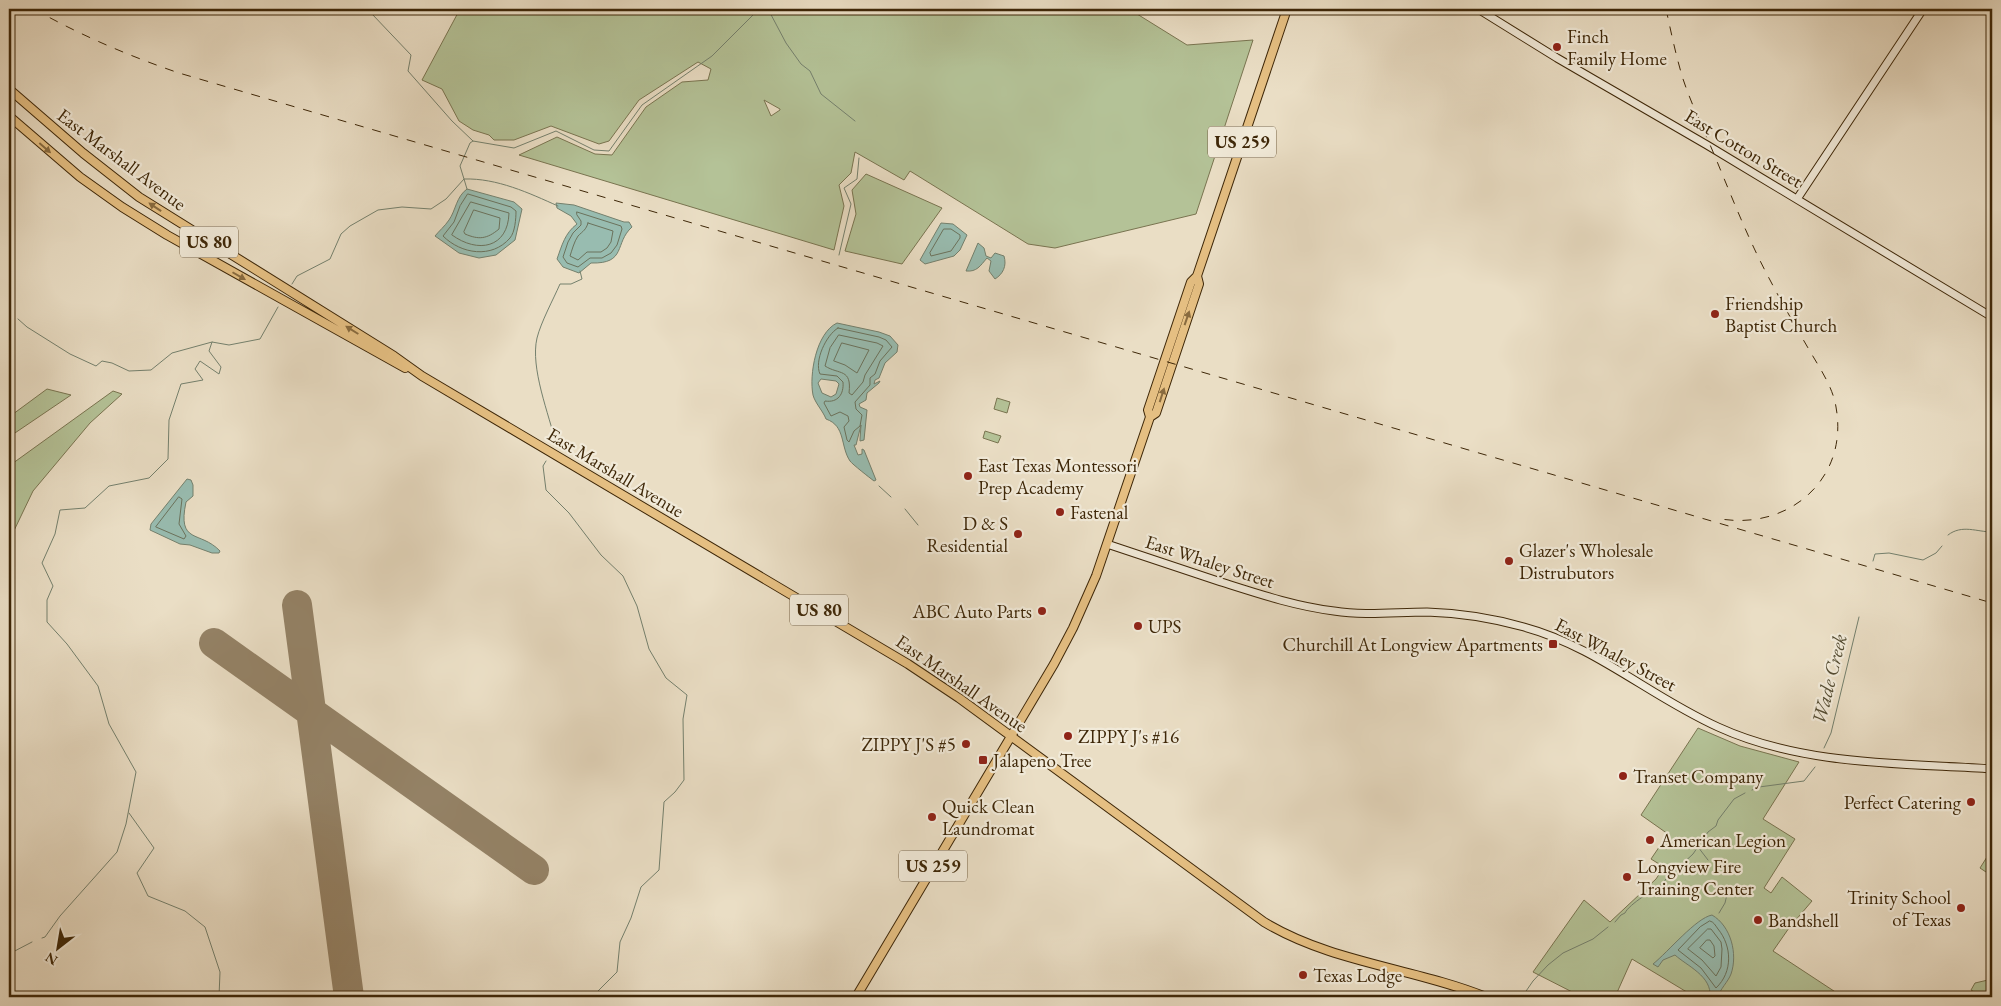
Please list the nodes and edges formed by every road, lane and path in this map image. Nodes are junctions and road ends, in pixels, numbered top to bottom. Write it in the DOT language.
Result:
graph roads {
  1 [pos="1287,9"];
  2 [pos="1478,9"];
  3 [pos="1923,9"];
  4 [pos="10,92"];
  5 [pos="9,116"];
  6 [pos="1797,199"];
  7 [pos="175,221"];
  8 [pos="167,235"];
  9 [pos="1992,317"];
  10 [pos="422,376"];
  11 [pos="1107,544"];
  12 [pos="1010,735"];
  13 [pos="1992,769"];
  14 [pos="856,997"];
  15 [pos="1486,997"];
  1 -- 11 [label="main road, US 259"];
  2 -- 6 [label="street, East Cotton Street"];
  3 -- 6 [label="street"];
  7 -- 4 [label="main road, East Marshall Avenue / US 80, one-way"];
  5 -- 8 [label="main road, East Marshall Avenue / US 80, one-way"];
  6 -- 9 [label="street, East Cotton Street"];
  7 -- 8 [label="main road"];
  10 -- 7 [label="main road, East Marshall Avenue / US 80, one-way"];
  8 -- 10 [label="main road, East Marshall Avenue / US 80, one-way"];
  10 -- 12 [label="main road, East Marshall Avenue / US 80"];
  11 -- 12 [label="main road, US 259"];
  11 -- 13 [label="street, East Whaley Street"];
  12 -- 14 [label="main road, US 259"];
  12 -- 15 [label="main road, East Marshall Avenue / US 80"];
}
